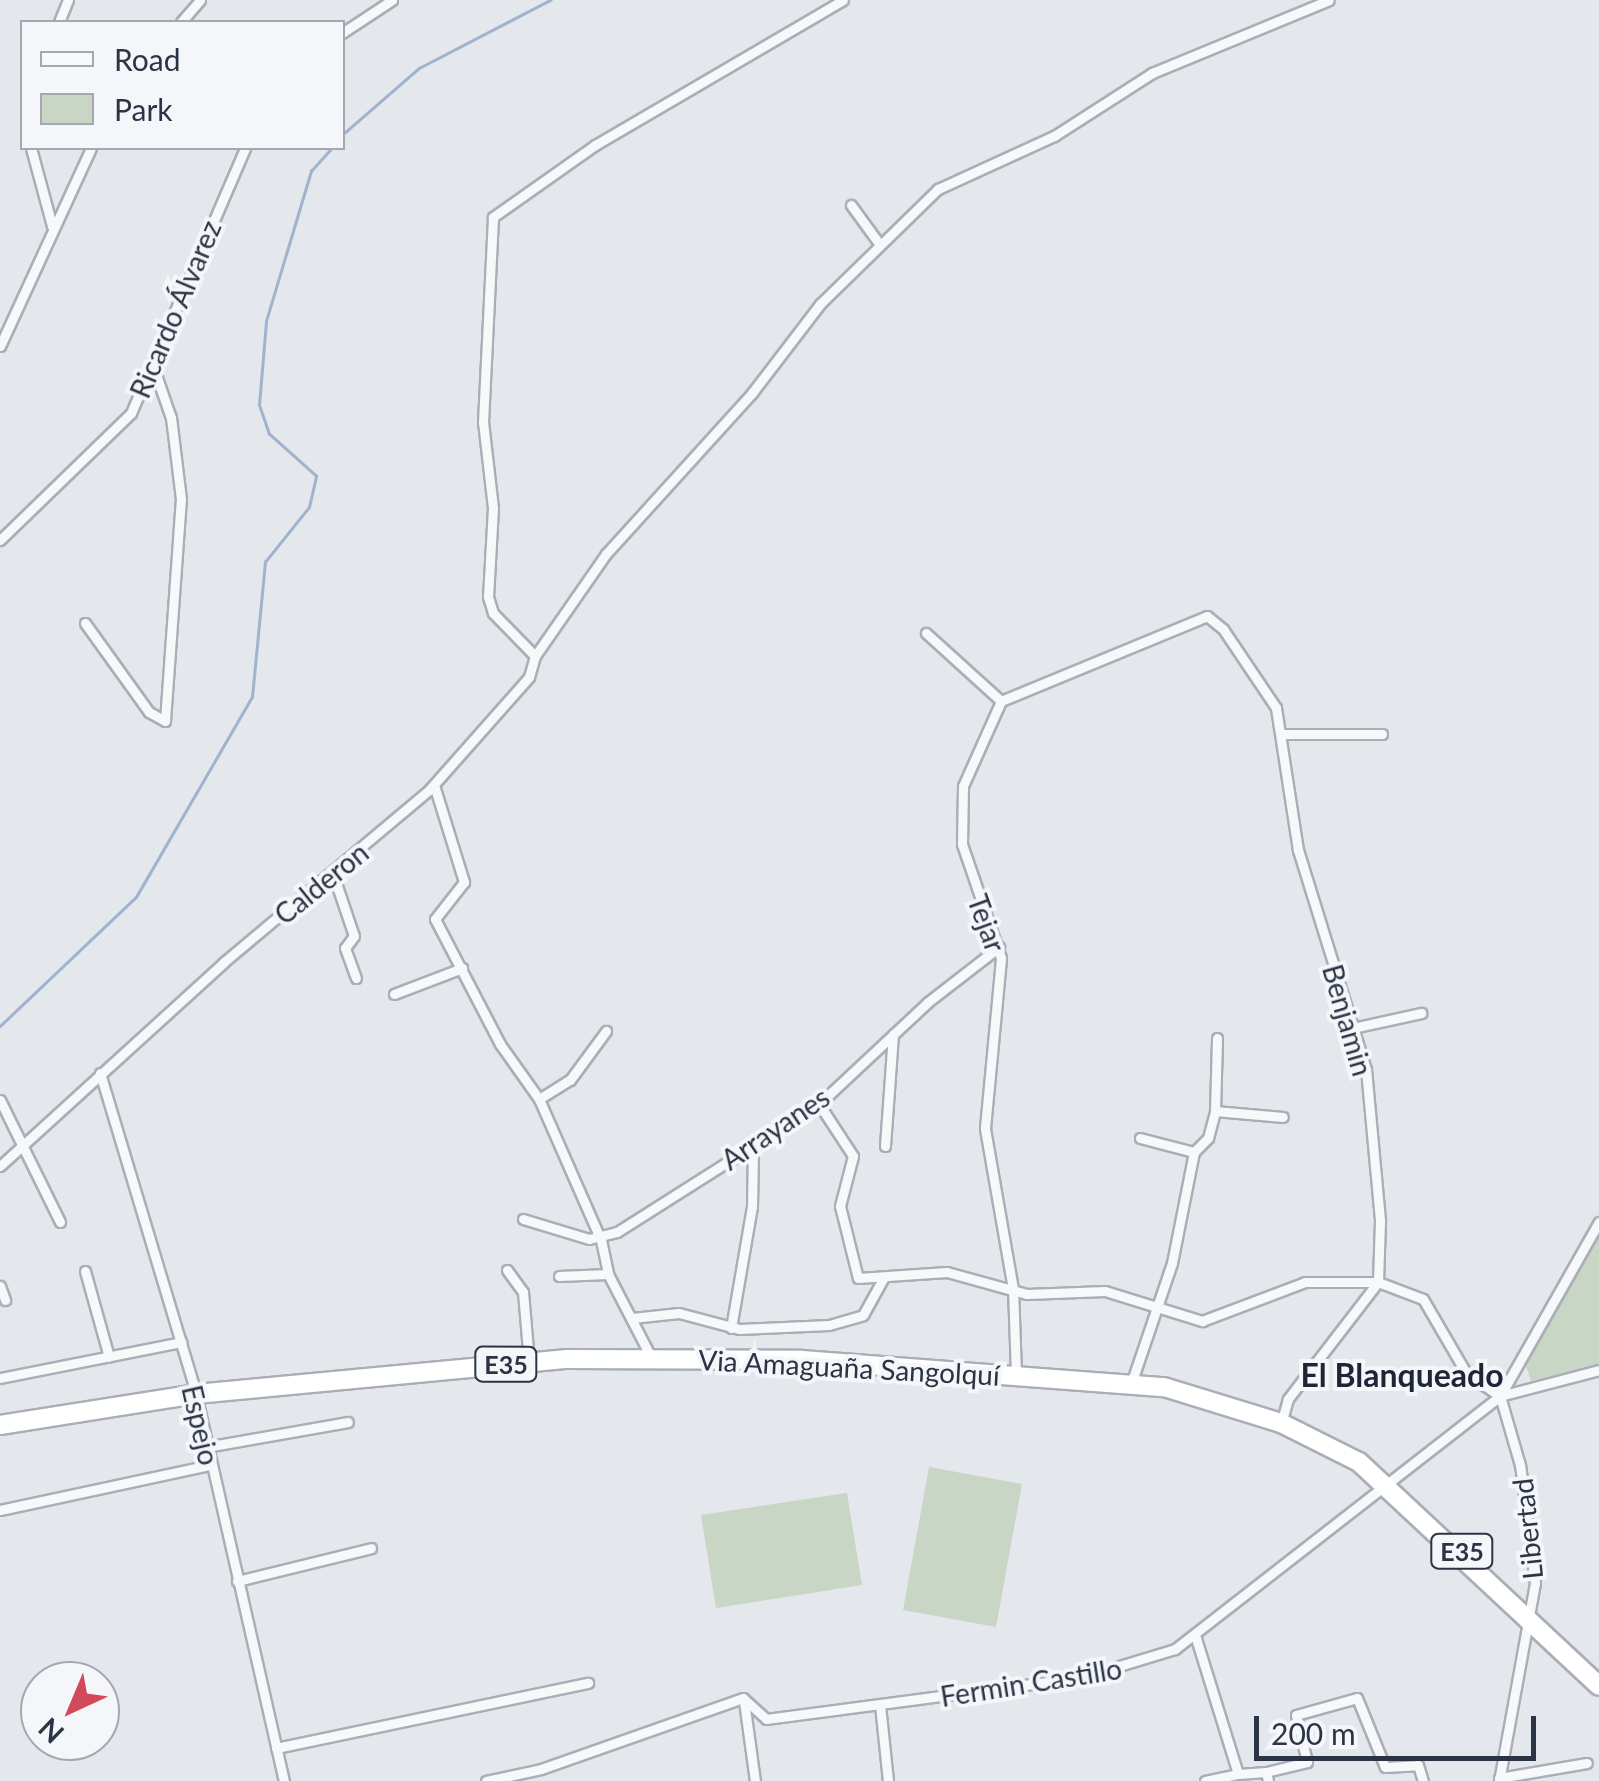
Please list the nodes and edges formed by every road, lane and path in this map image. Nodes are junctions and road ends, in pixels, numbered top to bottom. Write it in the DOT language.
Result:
graph roads {
  1 [pos="200,0"];
  2 [pos="392,0"];
  3 [pos="843,0"];
  4 [pos="1329,0"];
  5 [pos="183,20"];
  6 [pos="345,31"];
  7 [pos="32,150"];
  8 [pos="90,150"];
  9 [pos="244,150"];
  10 [pos="850,206"];
  11 [pos="52,227"];
  12 [pos="878,242"];
  13 [pos="0,346"];
  14 [pos="153,366"];
  15 [pos="0,540"];
  16 [pos="86,624"];
  17 [pos="926,633"];
  18 [pos="535,656"];
  19 [pos="1002,701"];
  20 [pos="1283,734"];
  21 [pos="1382,734"];
  22 [pos="434,784"];
  23 [pos="333,874"];
  24 [pos="998,947"];
  25 [pos="462,968"];
  26 [pos="356,978"];
  27 [pos="394,994"];
  28 [pos="1421,1013"];
  29 [pos="1354,1028"];
  30 [pos="606,1030"];
  31 [pos="893,1034"];
  32 [pos="1217,1038"];
  33 [pos="100,1073"];
  34 [pos="0,1100"];
  35 [pos="539,1100"];
  36 [pos="819,1104"];
  37 [pos="1216,1110"];
  38 [pos="1283,1117"];
  39 [pos="1140,1138"];
  40 [pos="26,1143"];
  41 [pos="886,1146"];
  42 [pos="754,1149"];
  43 [pos="1194,1152"];
  44 [pos="0,1166"];
  45 [pos="523,1218"];
  46 [pos="60,1222"];
  47 [pos="1599,1222"];
  48 [pos="601,1240"];
  49 [pos="507,1270"];
  50 [pos="85,1271"];
  51 [pos="608,1274"];
  52 [pos="559,1276"];
  53 [pos="884,1277"];
  54 [pos="1378,1282"];
  55 [pos="0,1286"];
  56 [pos="1013,1289"];
  57 [pos="5,1300"];
  58 [pos="1154,1308"];
  59 [pos="632,1318"];
  60 [pos="731,1328"];
  61 [pos="180,1342"];
  62 [pos="109,1356"];
  63 [pos="652,1360"];
  64 [pos="529,1362"];
  65 [pos="1599,1370"];
  66 [pos="1016,1374"];
  67 [pos="0,1378"];
  68 [pos="1131,1384"];
  69 [pos="196,1394"];
  70 [pos="1500,1396"];
  71 [pos="348,1422"];
  72 [pos="1281,1423"];
  73 [pos="0,1425"];
  74 [pos="206,1447"];
  75 [pos="210,1464"];
  76 [pos="1388,1484"];
  77 [pos="0,1510"];
  78 [pos="371,1548"];
  79 [pos="237,1582"];
  80 [pos="1532,1622"];
  81 [pos="1195,1635"];
  82 [pos="588,1683"];
  83 [pos="1599,1686"];
  84 [pos="743,1698"];
  85 [pos="880,1706"];
  86 [pos="766,1718"];
  87 [pos="748,1721"];
  88 [pos="276,1748"];
  89 [pos="1588,1763"];
  90 [pos="1238,1774"];
  91 [pos="1267,1776"];
  92 [pos="1499,1780"];
  93 [pos="284,1781"];
  94 [pos="486,1781"];
  95 [pos="755,1781"];
  96 [pos="888,1781"];
  97 [pos="1205,1781"];
  98 [pos="1423,1781"];
  1 -- 5 [label="street"];
  2 -- 6 [label="street"];
  3 -- 18 [label="street"];
  4 -- 12 [label="street, Calderon"];
  7 -- 11 [label="street"];
  8 -- 11 [label="street"];
  9 -- 14 [label="street, Ricardo Álvarez"];
  10 -- 12 [label="street"];
  11 -- 13 [label="street"];
  12 -- 18 [label="street, Calderon"];
  14 -- 15 [label="street, Ricardo Álvarez"];
  14 -- 16 [label="street"];
  17 -- 19 [label="street"];
  18 -- 22 [label="street, Calderon"];
  19 -- 20 [label="street, Benjamin"];
  19 -- 24 [label="street, Tejar"];
  20 -- 21 [label="street"];
  20 -- 29 [label="street, Benjamin"];
  22 -- 23 [label="street, Calderon"];
  22 -- 25 [label="street"];
  23 -- 26 [label="street"];
  23 -- 33 [label="street, Calderon"];
  24 -- 31 [label="street, Arrayanes"];
  24 -- 56 [label="street, Tejar"];
  25 -- 27 [label="street"];
  25 -- 35 [label="street"];
  28 -- 29 [label="street"];
  29 -- 54 [label="street, Benjamin"];
  30 -- 35 [label="street"];
  31 -- 36 [label="street, Arrayanes"];
  31 -- 41 [label="street"];
  32 -- 37 [label="street"];
  33 -- 40 [label="street, Calderon"];
  33 -- 61 [label="street, Espejo"];
  34 -- 40 [label="street"];
  35 -- 48 [label="street"];
  36 -- 42 [label="street, Arrayanes"];
  36 -- 53 [label="street"];
  37 -- 38 [label="street"];
  37 -- 43 [label="street"];
  39 -- 43 [label="street"];
  40 -- 44 [label="street, Calderon"];
  40 -- 46 [label="street"];
  42 -- 48 [label="street, Arrayanes"];
  42 -- 60 [label="street"];
  43 -- 58 [label="street"];
  45 -- 48 [label="street"];
  47 -- 70 [label="street"];
  48 -- 51 [label="street"];
  49 -- 64 [label="street"];
  50 -- 62 [label="street"];
  51 -- 52 [label="street"];
  51 -- 59 [label="street"];
  53 -- 56 [label="street"];
  53 -- 60 [label="street"];
  54 -- 58 [label="street"];
  54 -- 70 [label="street"];
  54 -- 72 [label="street"];
  55 -- 57 [label="street"];
  56 -- 58 [label="street"];
  56 -- 66 [label="street, Tejar"];
  58 -- 68 [label="street"];
  59 -- 60 [label="street"];
  59 -- 63 [label="street"];
  61 -- 62 [label="street"];
  61 -- 69 [label="street, Espejo"];
  62 -- 67 [label="street"];
  63 -- 64 [label="highway, Via Amaguaña Sangolquí / E35"];
  63 -- 66 [label="highway, Via Amaguaña Sangolquí / E35"];
  64 -- 69 [label="highway, Via Amaguaña Sangolquí / E35"];
  65 -- 70 [label="street"];
  66 -- 68 [label="highway, Via Amaguaña Sangolquí / E35"];
  68 -- 72 [label="highway, Via Amaguaña Sangolquí / E35"];
  69 -- 73 [label="highway, Via Amaguaña Sangolquí / E35"];
  69 -- 74 [label="street, Espejo"];
  70 -- 76 [label="street, Fermin Castillo"];
  70 -- 80 [label="street, Libertad"];
  71 -- 74 [label="street"];
  72 -- 76 [label="highway, Via Amaguaña Sangolquí / E35"];
  74 -- 75 [label="street, Espejo"];
  75 -- 77 [label="street"];
  75 -- 79 [label="street, Espejo"];
  76 -- 80 [label="highway, Via Amaguaña Sangolquí / E35"];
  76 -- 81 [label="street, Fermin Castillo"];
  78 -- 79 [label="street"];
  79 -- 88 [label="street, Espejo"];
  80 -- 83 [label="highway, Via Amaguaña Sangolquí / E35"];
  80 -- 92 [label="street, Libertad"];
  81 -- 85 [label="street, Fermin Castillo"];
  81 -- 90 [label="street"];
  82 -- 88 [label="street"];
  84 -- 86 [label="street"];
  84 -- 87 [label="street"];
  84 -- 94 [label="street"];
  85 -- 86 [label="street, Fermin Castillo"];
  85 -- 96 [label="street"];
  86 -- 87 [label="street, Fermin Castillo"];
  87 -- 95 [label="street"];
  88 -- 93 [label="street, Espejo"];
  89 -- 92 [label="street"];
  90 -- 91 [label="street"];
  90 -- 97 [label="street"];
  91 -- 98 [label="street"];
}
